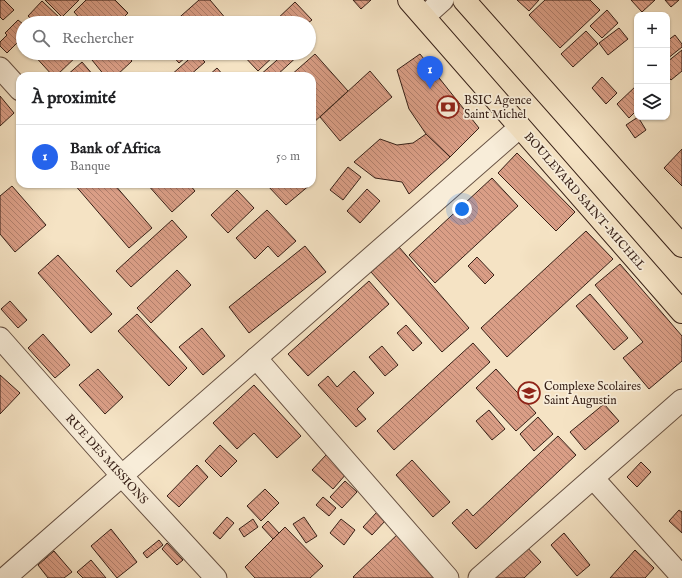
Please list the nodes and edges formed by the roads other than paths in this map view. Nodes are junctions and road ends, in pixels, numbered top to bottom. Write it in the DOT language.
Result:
graph roads {
  1 [pos="409,0"];
  2 [pos="443,0"];
  3 [pos="464,0"];
  4 [pos="424,17"];
  5 [pos="0,68"];
  6 [pos="16,86"];
  7 [pos="520,127"];
  8 [pos="682,246"];
  9 [pos="682,312"];
  10 [pos="0,338"];
  11 [pos="256,358"];
  12 [pos="682,400"];
  13 [pos="122,476"];
  14 [pos="593,478"];
  15 [pos="5,578"];
  16 [pos="216,578"];
  17 [pos="448,578"];
  18 [pos="479,578"];
  19 [pos="682,578"];
  1 -- 4 [label="main road, BOULEVARD SAINT-MICHEL"];
  2 -- 4 [label="street"];
  3 -- 8 [label="main road"];
  4 -- 7 [label="main road, BOULEVARD SAINT-MICHEL"];
  5 -- 6 [label="street"];
  7 -- 9 [label="main road, BOULEVARD SAINT-MICHEL"];
  7 -- 11 [label="street"];
  10 -- 13 [label="street, RUE DES MISSIONS"];
  11 -- 13 [label="street"];
  11 -- 17 [label="street"];
  12 -- 14 [label="street"];
  13 -- 15 [label="street"];
  13 -- 16 [label="street, RUE DES MISSIONS"];
  14 -- 18 [label="street"];
  14 -- 19 [label="street"];
}
